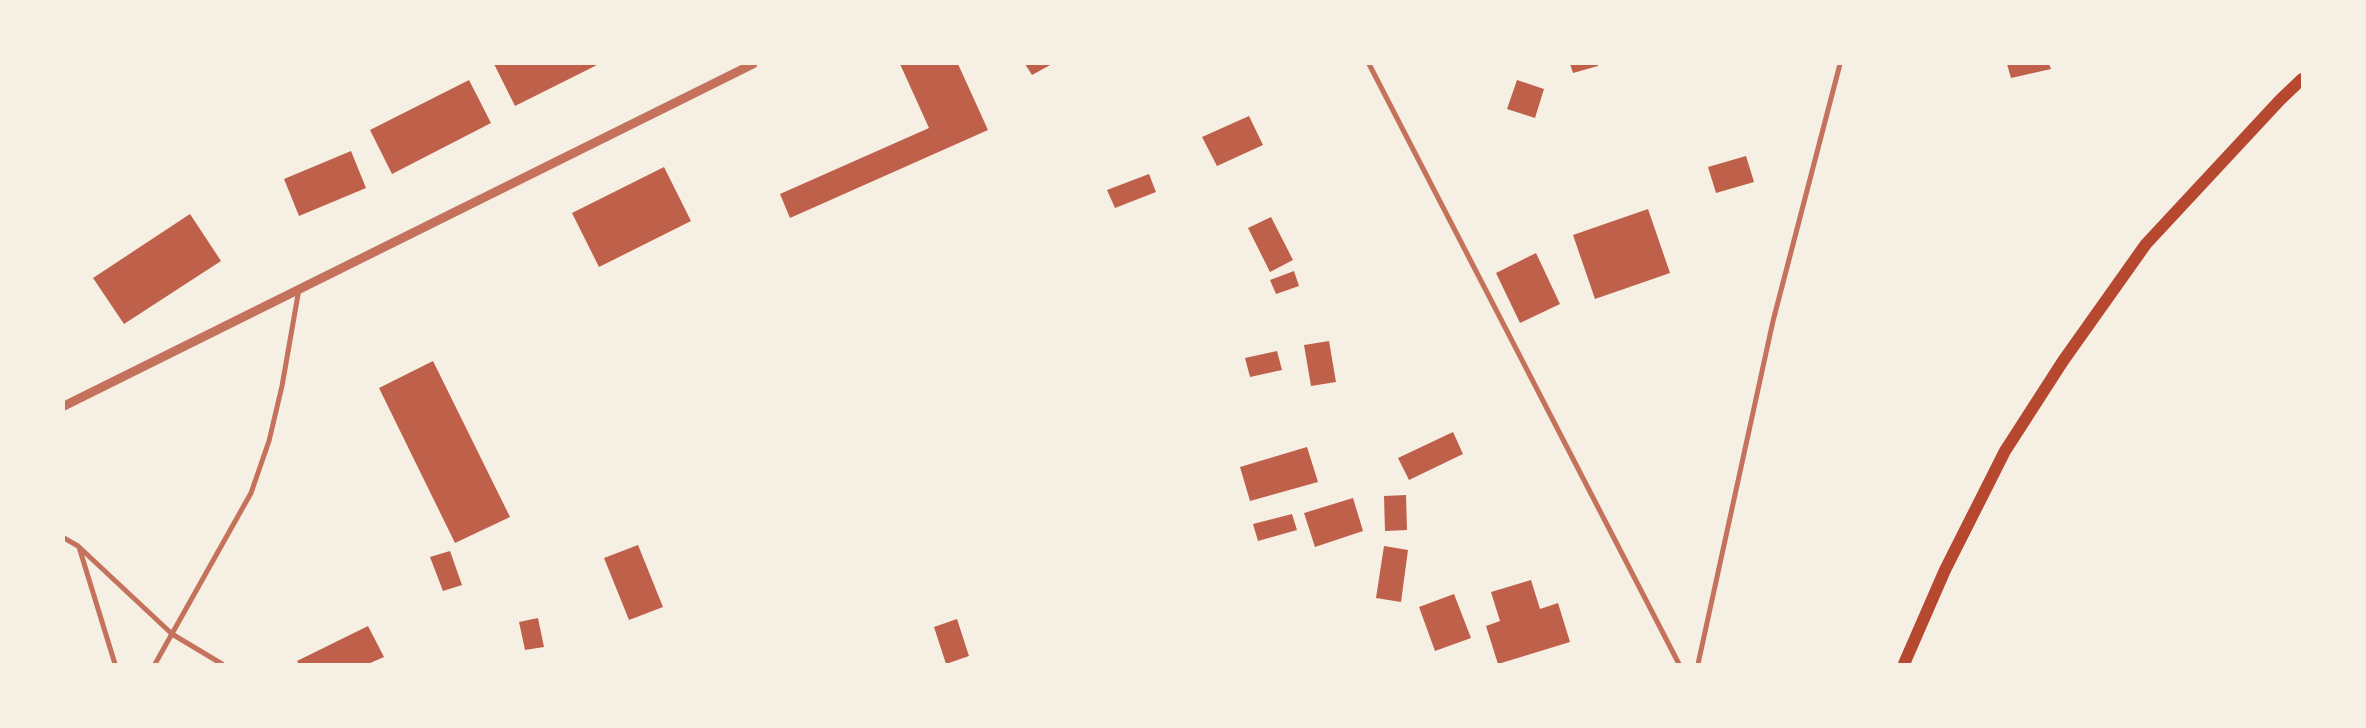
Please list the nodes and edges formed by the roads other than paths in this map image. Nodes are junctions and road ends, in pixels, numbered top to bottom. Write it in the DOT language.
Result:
graph roads {
  1 [pos="753,64"];
  2 [pos="1369,64"];
  3 [pos="1840,64"];
  4 [pos="2302,79"];
  5 [pos="299,289"];
  6 [pos="64,406"];
  7 [pos="64,538"];
  8 [pos="78,546"];
  9 [pos="172,634"];
  10 [pos="115,664"];
  11 [pos="155,664"];
  12 [pos="222,664"];
  13 [pos="1679,664"];
  14 [pos="1698,664"];
  15 [pos="1904,664"];
  1 -- 5 [label="street"];
  2 -- 13 [label="street"];
  3 -- 14 [label="street"];
  4 -- 15 [label="main road"];
  5 -- 6 [label="street"];
  5 -- 9 [label="street"];
  7 -- 8 [label="street"];
  8 -- 9 [label="street"];
  8 -- 10 [label="street"];
  9 -- 11 [label="street"];
  9 -- 12 [label="street"];
}
